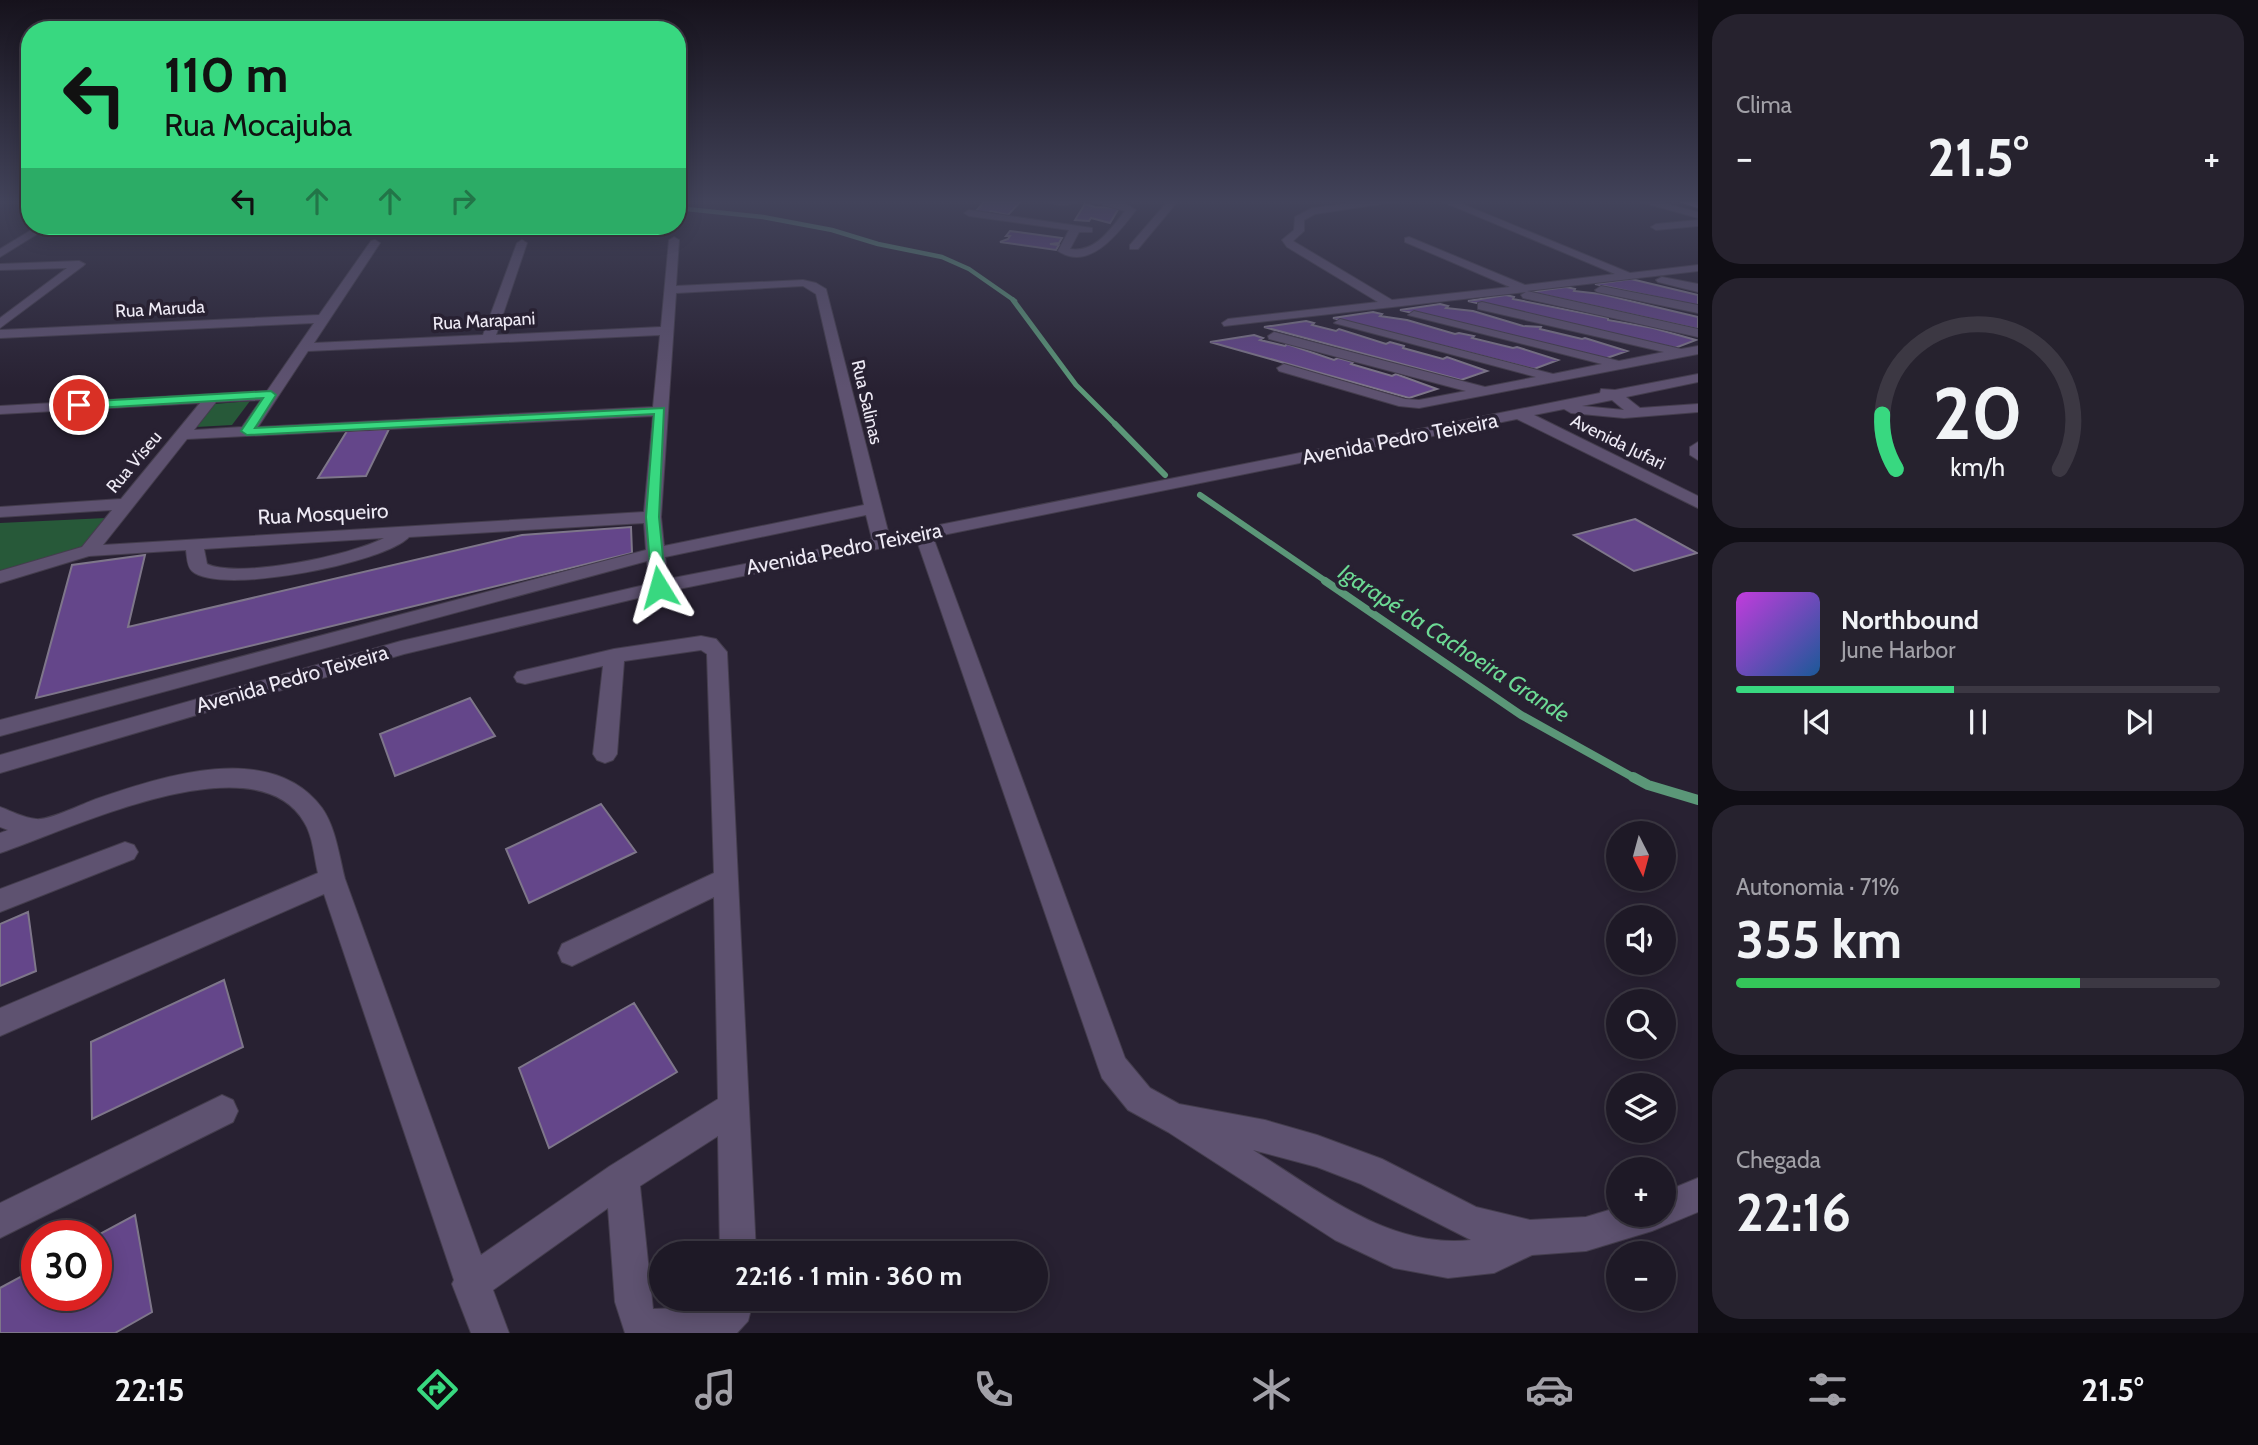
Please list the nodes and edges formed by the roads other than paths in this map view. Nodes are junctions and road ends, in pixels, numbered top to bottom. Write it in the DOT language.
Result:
graph roads {
  1 [pos="361,263"];
  2 [pos="515,263"];
  3 [pos="672,263"];
  4 [pos="1320,263"];
  5 [pos="1461,263"];
  6 [pos="1598,263"];
  7 [pos="0,267"];
  8 [pos="1698,268"];
  9 [pos="1629,276"];
  10 [pos="1662,280"];
  11 [pos="1698,288"];
  12 [pos="1601,289"];
  13 [pos="670,290"];
  14 [pos="1526,292"];
  15 [pos="1390,304"];
  16 [pos="1482,306"];
  17 [pos="1698,309"];
  18 [pos="1414,315"];
  19 [pos="323,319"];
  20 [pos="1228,323"];
  21 [pos="1340,323"];
  22 [pos="0,324"];
  23 [pos="667,331"];
  24 [pos="1698,332"];
  25 [pos="0,334"];
  26 [pos="1274,336"];
  27 [pos="488,338"];
  28 [pos="303,347"];
  29 [pos="1691,351"];
  30 [pos="1622,365"];
  31 [pos="1284,368"];
  32 [pos="1556,377"];
  33 [pos="1698,378"];
  34 [pos="1675,383"];
  35 [pos="1485,391"];
  36 [pos="1698,394"];
  37 [pos="271,395"];
  38 [pos="1615,395"];
  39 [pos="212,398"];
  40 [pos="1559,407"];
  41 [pos="1698,408"];
  42 [pos="0,410"];
  43 [pos="660,411"];
  44 [pos="1637,413"];
  45 [pos="1521,415"];
  46 [pos="247,431"];
  47 [pos="182,435"];
  48 [pos="1698,447"];
  49 [pos="1698,455"];
  50 [pos="1698,503"];
  51 [pos="124,504"];
  52 [pos="872,509"];
  53 [pos="0,512"];
  54 [pos="652,517"];
  55 [pos="405,532"];
  56 [pos="923,533"];
  57 [pos="881,541"];
  58 [pos="194,544"];
  59 [pos="88,551"];
  60 [pos="654,554"];
  61 [pos="0,577"];
  62 [pos="659,587"];
  63 [pos="614,656"];
  64 [pos="525,677"];
  65 [pos="0,728"];
  66 [pos="605,754"];
  67 [pos="0,764"];
  68 [pos="0,817"];
  69 [pos="37,830"];
  70 [pos="0,843"];
  71 [pos="125,852"];
  72 [pos="332,879"];
  73 [pos="727,879"];
  74 [pos="0,901"];
  75 [pos="572,953"];
  76 [pos="0,1022"];
  77 [pos="733,1108"];
  78 [pos="222,1111"];
  79 [pos="1175,1119"];
  80 [pos="622,1178"];
  81 [pos="1698,1195"];
  82 [pos="1676,1204"];
  83 [pos="0,1221"];
  84 [pos="1609,1227"];
  85 [pos="1530,1238"];
  86 [pos="738,1241"];
  87 [pos="470,1284"];
  88 [pos="732,1311"];
  89 [pos="489,1333"];
  1 -- 19 [label="street"];
  2 -- 27 [label="street"];
  3 -- 13 [label="street"];
  4 -- 15 [label="street"];
  5 -- 14 [label="street"];
  6 -- 9 [label="street"];
  7 -- 22 [label="street"];
  8 -- 9 [label="street"];
  9 -- 14 [label="street"];
  10 -- 11 [label="street"];
  12 -- 17 [label="street"];
  13 -- 23 [label="street"];
  13 -- 52 [label="street, Rua Salinas"];
  14 -- 15 [label="street"];
  14 -- 24 [label="street"];
  15 -- 20 [label="street"];
  16 -- 29 [label="street"];
  18 -- 30 [label="street"];
  19 -- 25 [label="street, Rua Maruda"];
  19 -- 28 [label="street"];
  21 -- 32 [label="street"];
  23 -- 27 [label="street, Rua Marapani"];
  23 -- 43 [label="street"];
  26 -- 35 [label="street"];
  27 -- 28 [label="street, Rua Marapani"];
  28 -- 37 [label="street"];
  29 -- 30 [label="street"];
  30 -- 32 [label="street"];
  31 -- 35 [label="street"];
  32 -- 35 [label="street"];
  32 -- 38 [label="street"];
  33 -- 34 [label="street, Avenida Pedro Teixeira"];
  34 -- 36 [label="street"];
  34 -- 38 [label="street, Avenida Pedro Teixeira"];
  37 -- 39 [label="street"];
  37 -- 46 [label="street"];
  38 -- 40 [label="street, Avenida Pedro Teixeira"];
  38 -- 44 [label="street"];
  39 -- 42 [label="street"];
  39 -- 47 [label="street, Rua Viseu"];
  40 -- 44 [label="street"];
  40 -- 45 [label="street, Avenida Pedro Teixeira"];
  41 -- 44 [label="street"];
  43 -- 46 [label="street"];
  43 -- 54 [label="street"];
  45 -- 50 [label="street, Avenida Jufari"];
  45 -- 56 [label="street, Avenida Pedro Teixeira"];
  46 -- 47 [label="street"];
  47 -- 51 [label="street, Rua Viseu"];
  48 -- 49 [label="street"];
  51 -- 53 [label="street"];
  51 -- 59 [label="street, Rua Viseu"];
  52 -- 57 [label="street, Rua Salinas"];
  52 -- 60 [label="street, Avenida Pedro Teixeira"];
  54 -- 55 [label="street, Rua Mosqueiro"];
  54 -- 60 [label="street"];
  55 -- 58 [label="street, Rua Mosqueiro"];
  55 -- 58 [label="street"];
  56 -- 57 [label="street, Avenida Pedro Teixeira"];
  56 -- 79 [label="street"];
  57 -- 62 [label="street, Avenida Pedro Teixeira"];
  58 -- 59 [label="street, Rua Mosqueiro"];
  59 -- 61 [label="street, Rua Mosqueiro"];
  60 -- 62 [label="street"];
  60 -- 65 [label="street, Avenida Pedro Teixeira"];
  62 -- 67 [label="street, Avenida Pedro Teixeira"];
  63 -- 64 [label="street"];
  63 -- 66 [label="street"];
  63 -- 73 [label="street"];
  68 -- 69 [label="street"];
  69 -- 70 [label="street"];
  69 -- 72 [label="street"];
  71 -- 74 [label="street"];
  72 -- 76 [label="street"];
  72 -- 87 [label="street"];
  73 -- 75 [label="street"];
  73 -- 77 [label="street"];
  77 -- 80 [label="street"];
  77 -- 86 [label="street"];
  78 -- 83 [label="street"];
  79 -- 85 [label="street"];
  79 -- 85 [label="street"];
  80 -- 87 [label="street"];
  80 -- 88 [label="street"];
  81 -- 82 [label="street"];
  84 -- 85 [label="street"];
  87 -- 89 [label="street"];
}
